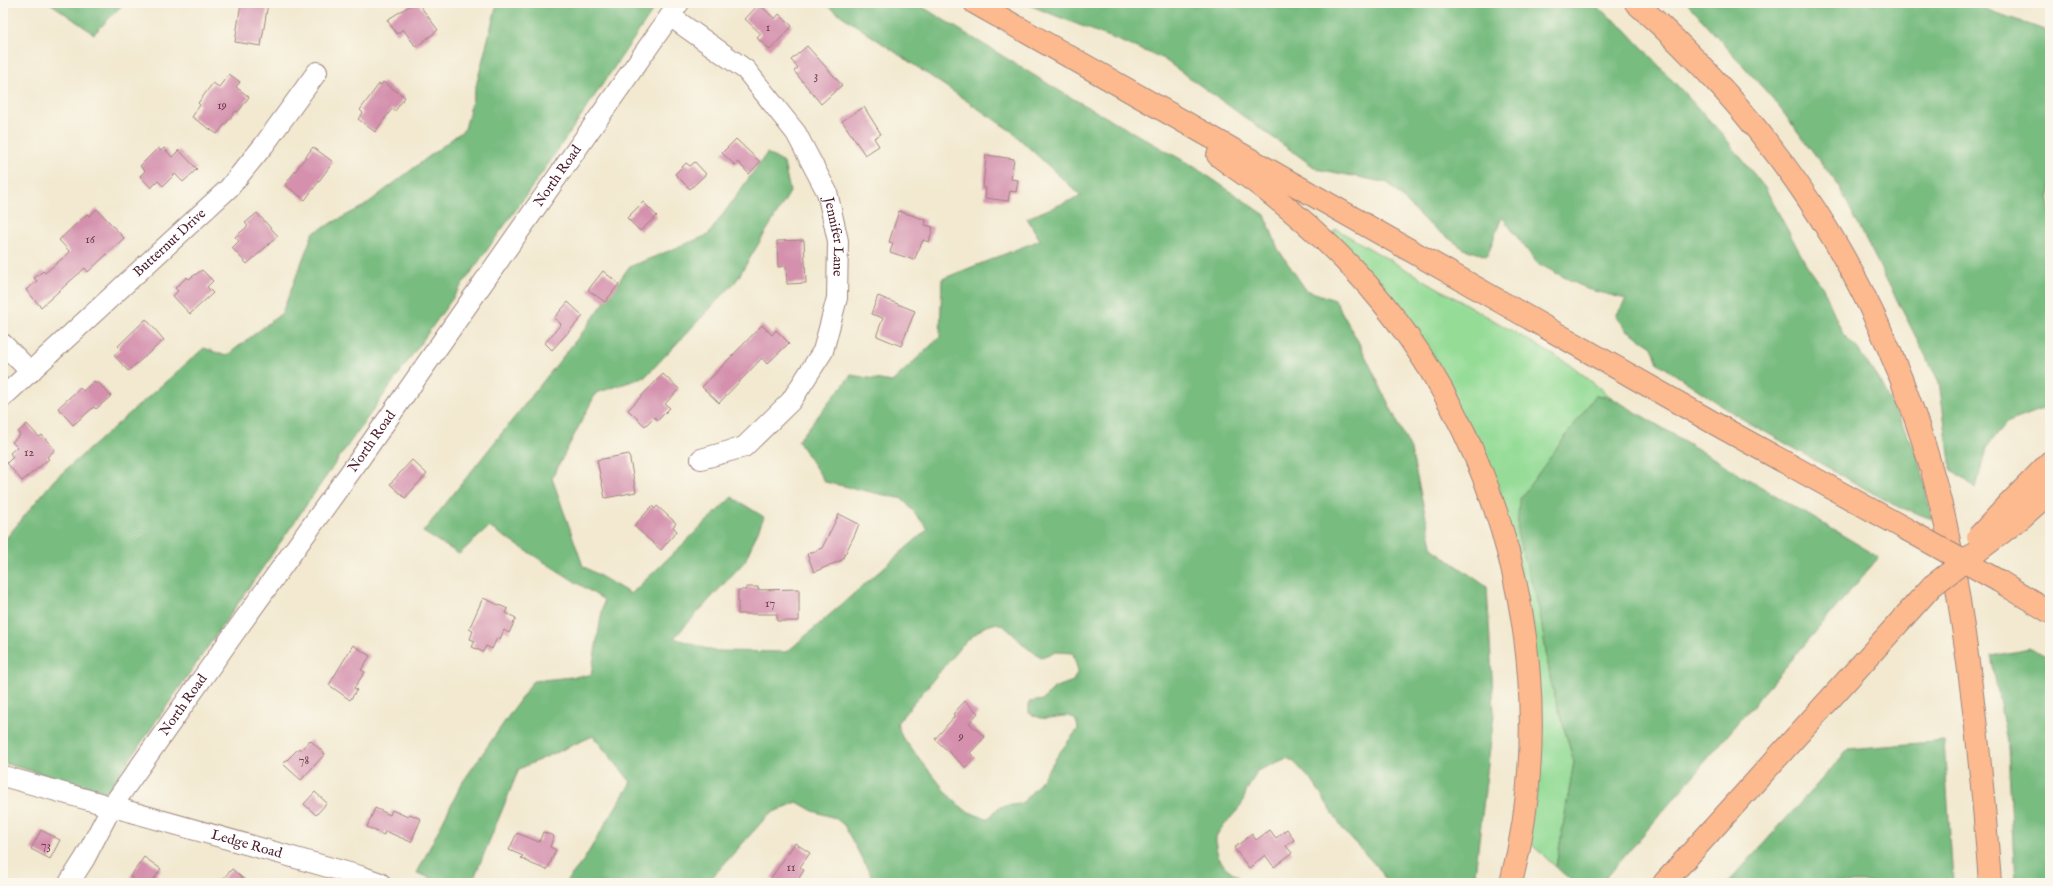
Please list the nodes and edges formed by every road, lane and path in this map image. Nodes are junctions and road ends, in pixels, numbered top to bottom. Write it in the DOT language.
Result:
graph roads {
  1 [pos="975,3"];
  2 [pos="1636,3"];
  3 [pos="674,10"];
  4 [pos="317,72"];
  5 [pos="1172,115"];
  6 [pos="3,344"];
  7 [pos="31,372"];
  8 [pos="3,397"];
  9 [pos="701,459"];
  10 [pos="2050,462"];
  11 [pos="2050,492"];
  12 [pos="2015,512"];
  13 [pos="2050,612"];
  14 [pos="3,776"];
  15 [pos="112,806"];
  16 [pos="69,883"];
  17 [pos="380,883"];
  18 [pos="1511,883"];
  19 [pos="1664,883"];
  20 [pos="1990,883"];
  1 -- 5 [label="highway"];
  2 -- 20 [label="highway"];
  3 -- 9 [label="street, Jennifer Lane"];
  3 -- 15 [label="street, North Road"];
  4 -- 7 [label="street, Butternut Drive"];
  5 -- 13 [label="highway, bridge"];
  5 -- 18 [label="highway"];
  6 -- 7 [label="street"];
  7 -- 8 [label="street, Butternut Drive"];
  10 -- 12 [label="highway"];
  11 -- 12 [label="highway"];
  12 -- 19 [label="highway, bridge"];
  14 -- 15 [label="street, Ledge Road"];
  15 -- 16 [label="street, North Road"];
  15 -- 17 [label="street, Ledge Road"];
}
